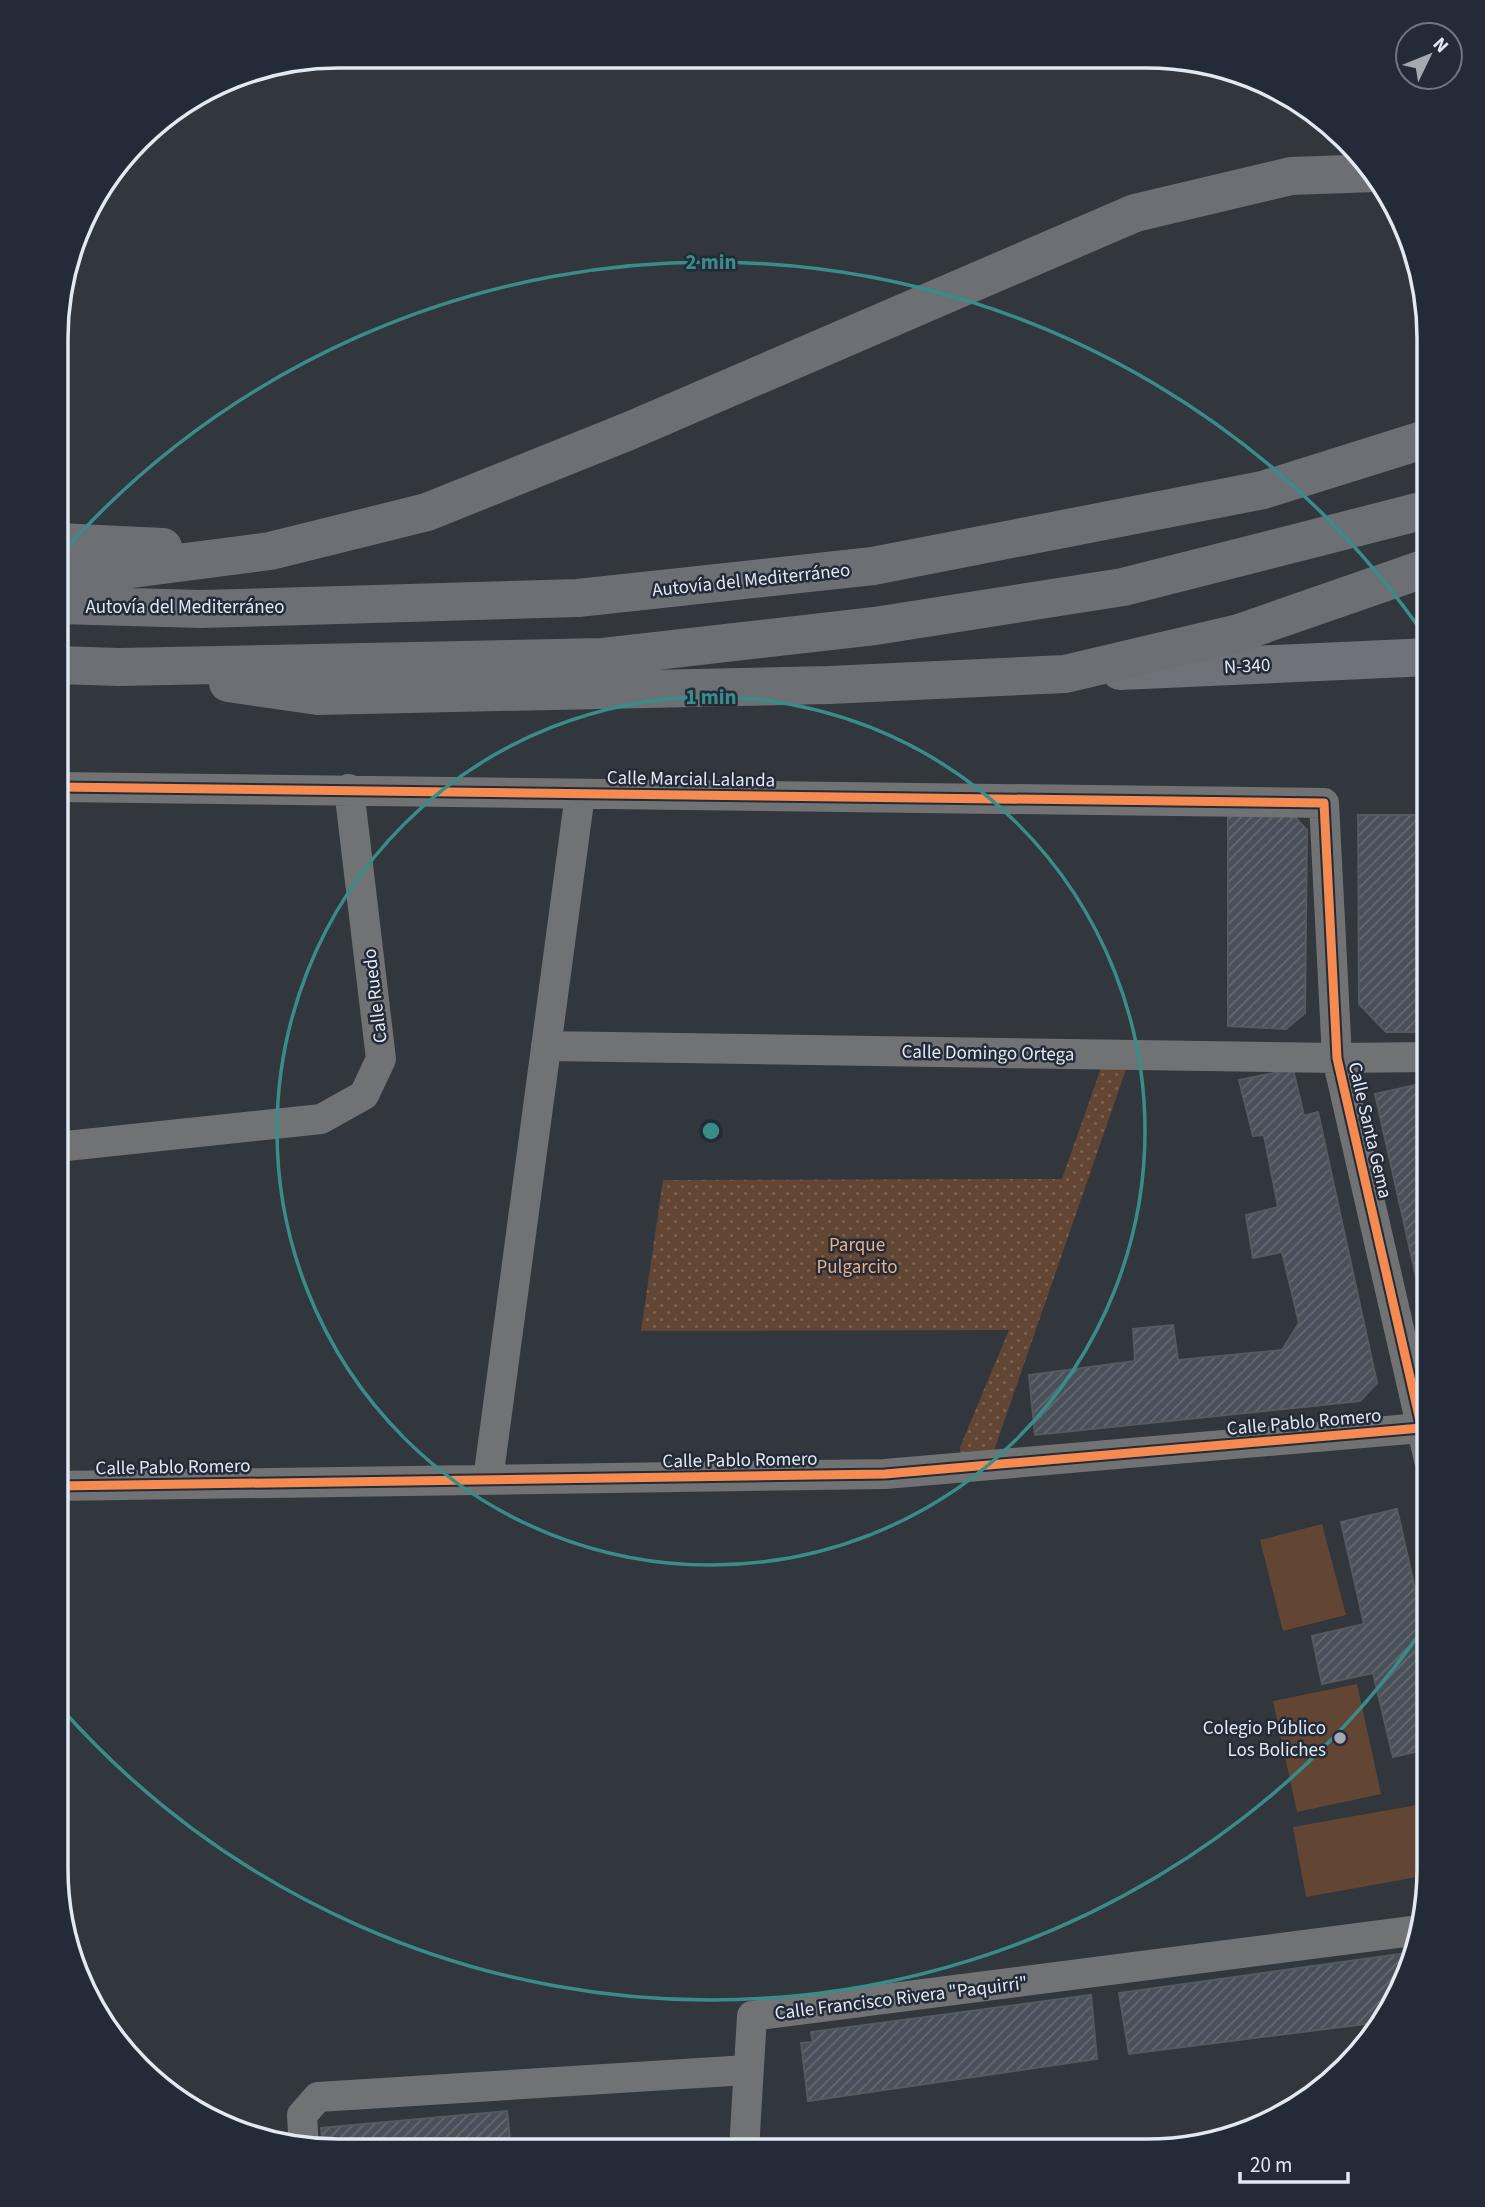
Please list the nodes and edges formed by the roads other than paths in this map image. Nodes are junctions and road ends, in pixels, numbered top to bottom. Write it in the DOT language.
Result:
graph roads {
  1 [pos="1361,174"];
  2 [pos="1417,442"];
  3 [pos="1417,512"];
  4 [pos="68,542"];
  5 [pos="270,551"];
  6 [pos="1417,570"];
  7 [pos="68,572"];
  8 [pos="68,605"];
  9 [pos="1417,658"];
  10 [pos="68,665"];
  11 [pos="119,667"];
  12 [pos="1065,674"];
  13 [pos="68,787"];
  14 [pos="349,789"];
  15 [pos="580,794"];
  16 [pos="1324,803"];
  17 [pos="546,1046"];
  18 [pos="1417,1057"];
  19 [pos="1337,1058"];
  20 [pos="68,1146"];
  21 [pos="1417,1410"];
  22 [pos="1417,1428"];
  23 [pos="488,1480"];
  24 [pos="68,1486"];
  25 [pos="1410,1931"];
  26 [pos="747,2070"];
  27 [pos="303,2136"];
  28 [pos="744,2139"];
  1 -- 5 [label="highway"];
  2 -- 8 [label="highway, Autovía del Mediterráneo"];
  3 -- 11 [label="highway"];
  4 -- 5 [label="highway"];
  5 -- 7 [label="highway"];
  6 -- 12 [label="highway"];
  9 -- 12 [label="main road, N-340"];
  10 -- 11 [label="highway"];
  11 -- 12 [label="highway"];
  13 -- 14 [label="street, Calle Marcial Lalanda"];
  14 -- 15 [label="street, Calle Marcial Lalanda"];
  14 -- 20 [label="street, Calle Ruedo"];
  15 -- 16 [label="street, Calle Marcial Lalanda"];
  15 -- 17 [label="street"];
  16 -- 19 [label="street, Calle Santa Gema"];
  17 -- 19 [label="street, Calle Domingo Ortega"];
  17 -- 23 [label="street"];
  18 -- 19 [label="street, Calle Domingo Ortega"];
  19 -- 21 [label="street, Calle Santa Gema"];
  22 -- 23 [label="street, Calle Pablo Romero"];
  23 -- 24 [label="street, Calle Pablo Romero"];
  25 -- 26 [label="street, Calle Francisco Rivera \"Paquirri\""];
  26 -- 27 [label="street"];
  26 -- 28 [label="street"];
}
